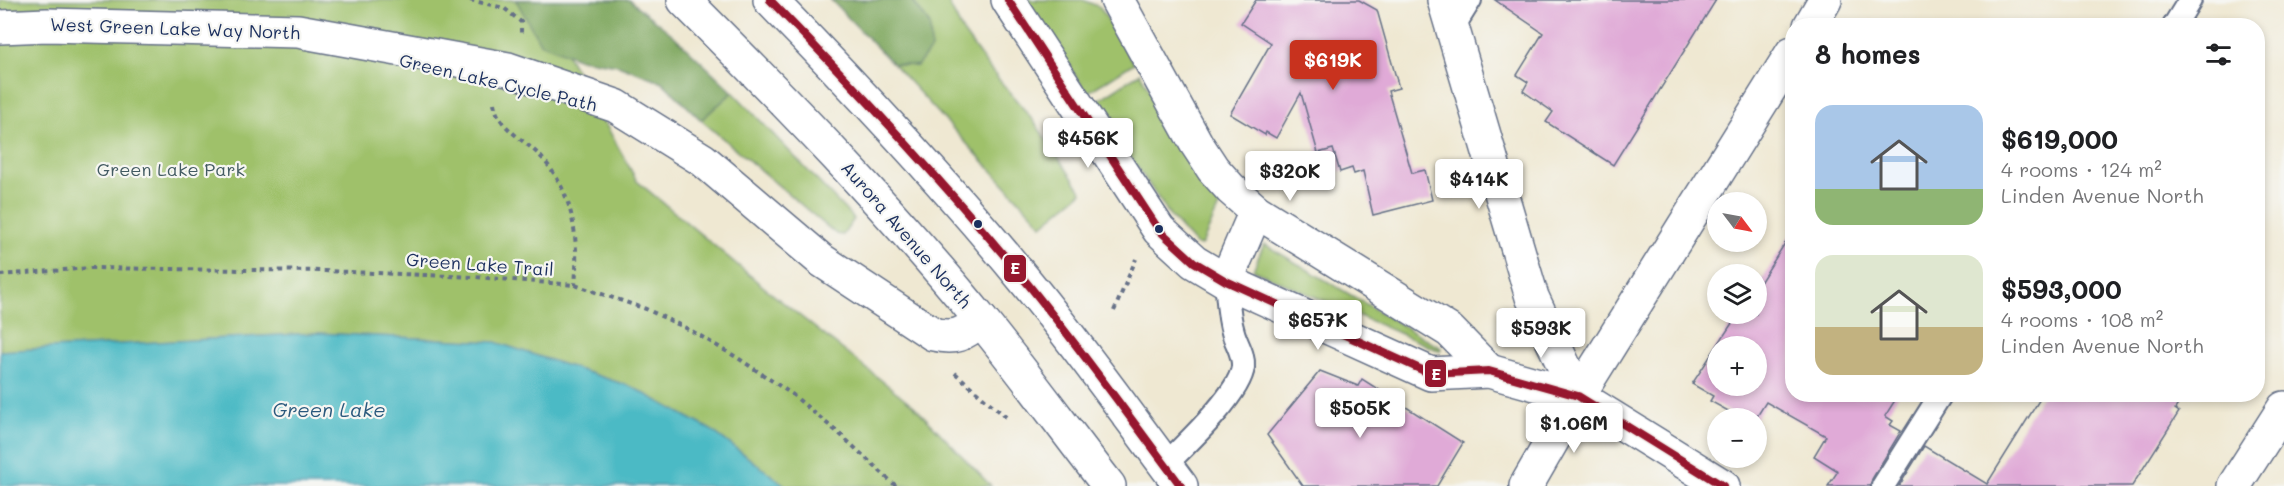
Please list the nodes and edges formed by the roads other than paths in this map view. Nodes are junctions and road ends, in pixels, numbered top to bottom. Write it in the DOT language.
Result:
graph roads {
  1 [pos="684,0"];
  2 [pos="770,0"];
  3 [pos="1008,0"];
  4 [pos="1117,0"];
  5 [pos="1470,0"];
  6 [pos="1826,0"];
  7 [pos="2190,0"];
  8 [pos="1448,15"];
  9 [pos="1815,18"];
  10 [pos="2179,18"];
  11 [pos="0,27"];
  12 [pos="1785,64"];
  13 [pos="1256,211"];
  14 [pos="1226,281"];
  15 [pos="981,320"];
  16 [pos="1489,371"];
  17 [pos="1578,396"];
  18 [pos="1936,402"];
  19 [pos="2284,408"];
  20 [pos="1173,475"];
  21 [pos="1109,486"];
  22 [pos="1526,486"];
  23 [pos="1723,486"];
  24 [pos="1883,486"];
  25 [pos="2234,486"];
  1 -- 15 [label="main road, Aurora Avenue North"];
  2 -- 20 [label="main road"];
  3 -- 14 [label="main road"];
  4 -- 13 [label="main road"];
  5 -- 8 [label="lane"];
  6 -- 9 [label="main road"];
  7 -- 10 [label="lane"];
  8 -- 17 [label="main road"];
  11 -- 15 [label="main road, West Green Lake Way North"];
  12 -- 17 [label="main road"];
  13 -- 14 [label="main road"];
  13 -- 16 [label="main road"];
  14 -- 16 [label="main road"];
  14 -- 20 [label="lane"];
  15 -- 21 [label="main road, Aurora Avenue North"];
  16 -- 17 [label="main road"];
  17 -- 22 [label="main road"];
  17 -- 23 [label="main road"];
  18 -- 24 [label="lane"];
  19 -- 25 [label="main road"];
}
